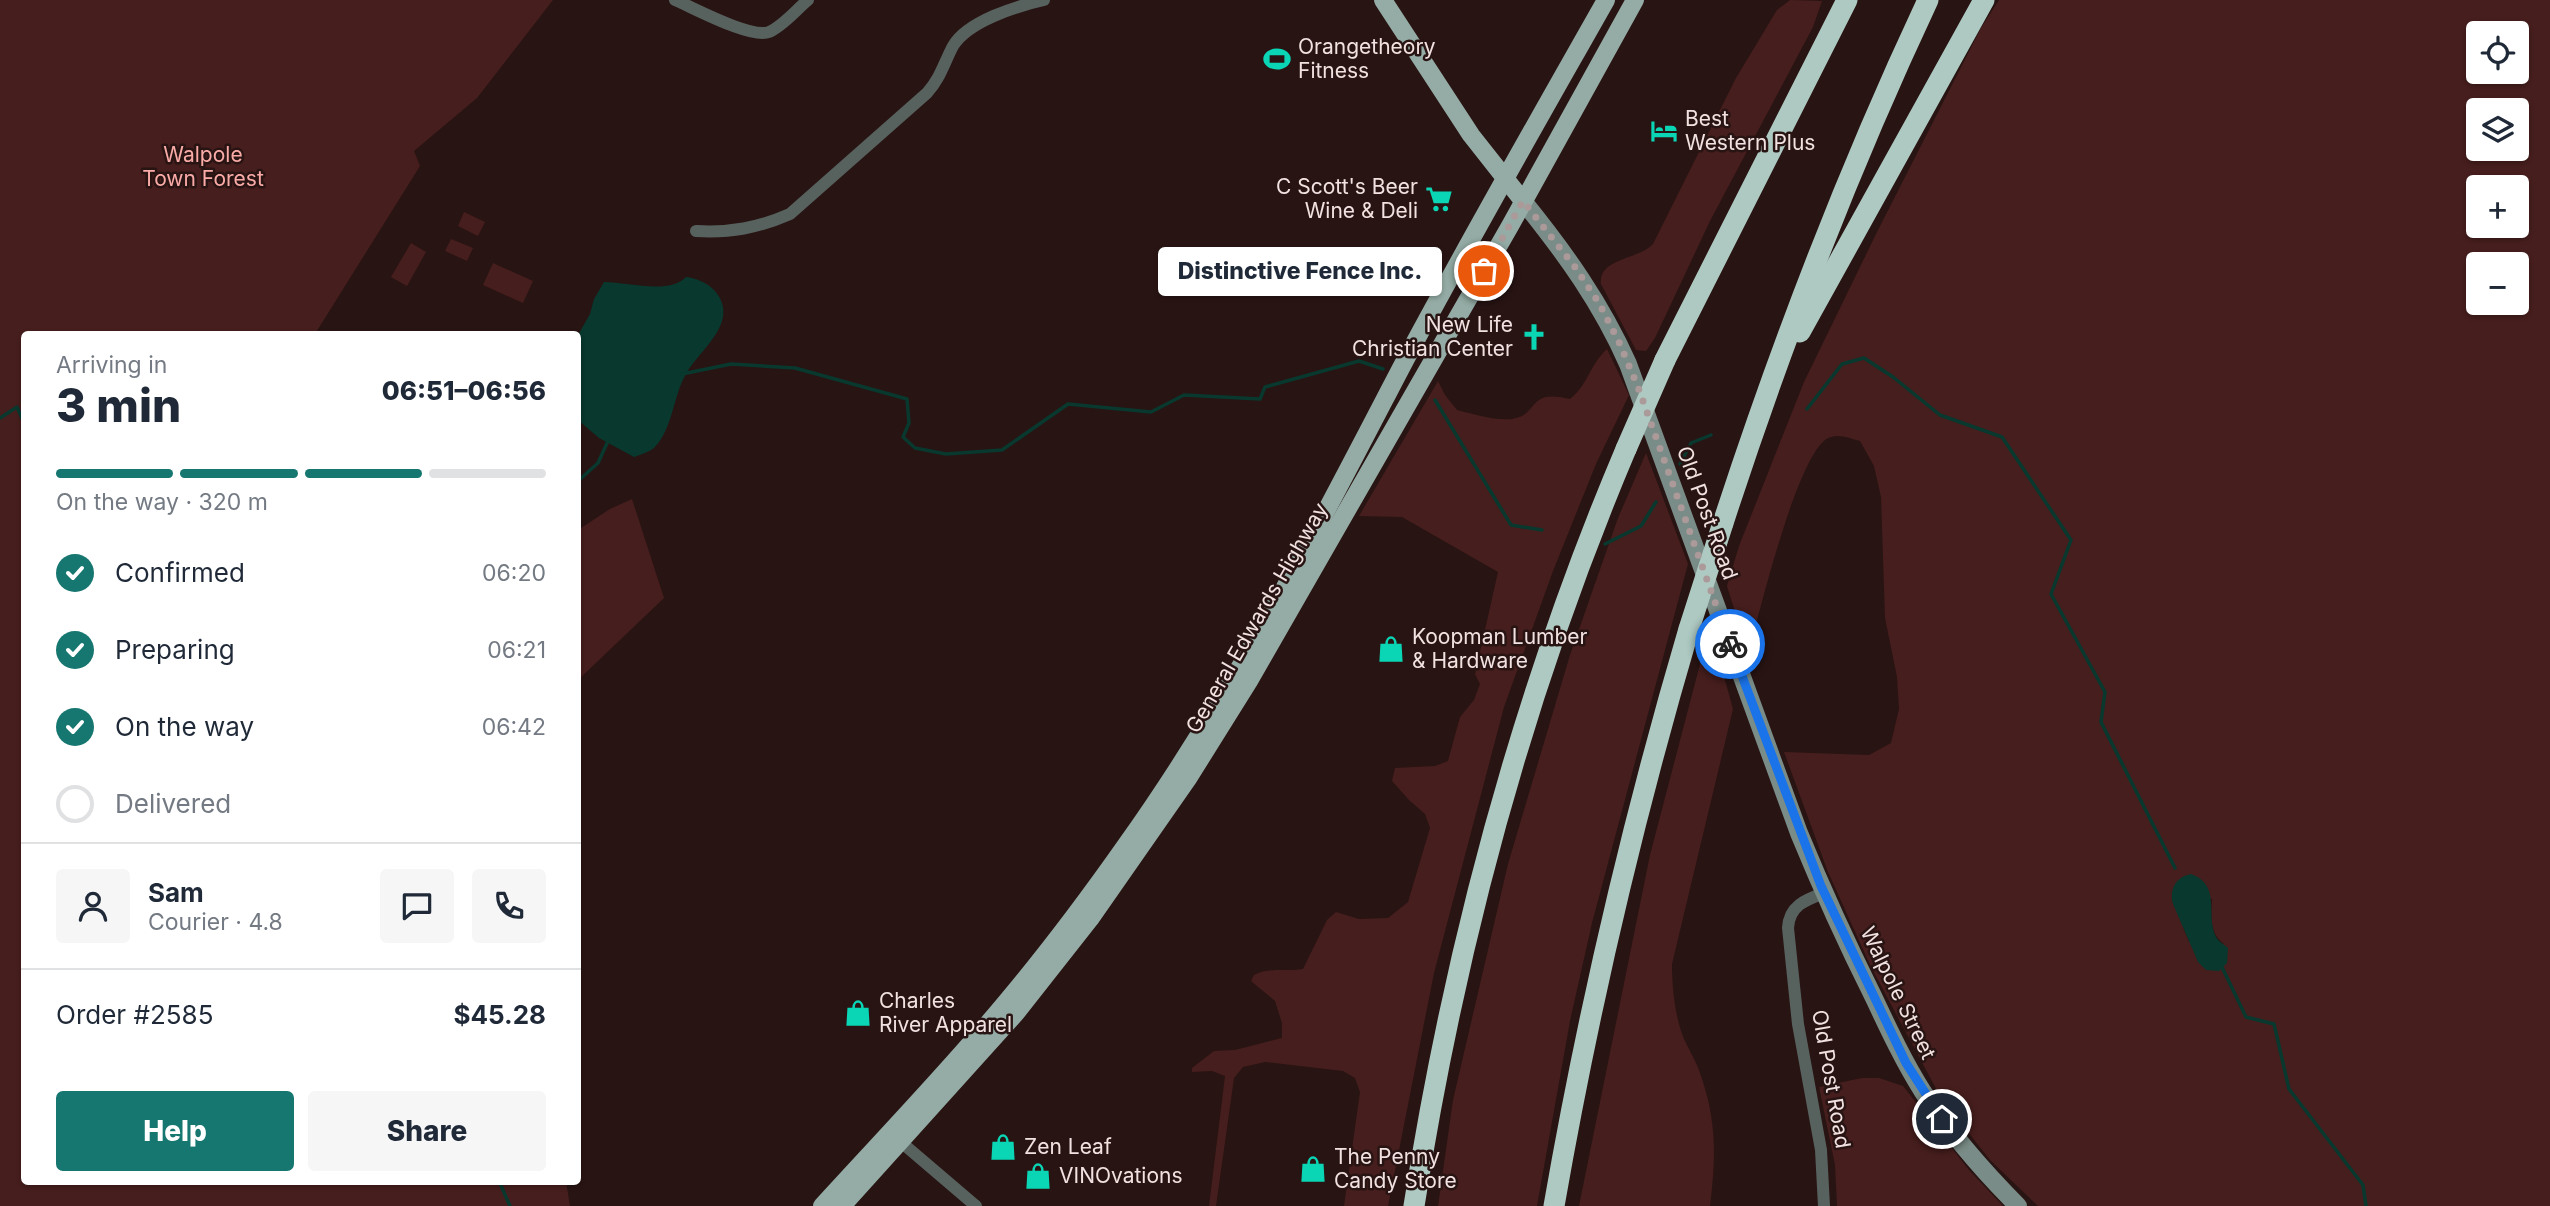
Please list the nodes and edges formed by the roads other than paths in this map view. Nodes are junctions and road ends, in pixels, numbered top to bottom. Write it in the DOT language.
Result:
graph roads {
  1 [pos="675,0"];
  2 [pos="808,0"];
  3 [pos="1044,0"];
  4 [pos="1383,0"];
  5 [pos="1606,0"];
  6 [pos="1635,0"];
  7 [pos="1847,0"];
  8 [pos="1928,0"];
  9 [pos="1984,0"];
  10 [pos="1504,178"];
  11 [pos="1523,201"];
  12 [pos="696,231"];
  13 [pos="1773,379"];
  14 [pos="1824,893"];
  15 [pos="901,1142"];
  16 [pos="822,1206"];
  17 [pos="842,1206"];
  18 [pos="976,1206"];
  19 [pos="1414,1206"];
  20 [pos="1554,1206"];
  21 [pos="1824,1206"];
  22 [pos="2018,1206"];
  1 -- 2 [label="street"];
  3 -- 12 [label="street"];
  4 -- 10 [label="main road, Old Post Road"];
  5 -- 10 [label="main road, General Edwards Highway"];
  6 -- 11 [label="main road, General Edwards Highway"];
  7 -- 19 [label="highway, bridge"];
  8 -- 13 [label="highway"];
  9 -- 13 [label="highway"];
  10 -- 11 [label="main road, Old Post Road"];
  10 -- 16 [label="main road, General Edwards Highway"];
  11 -- 14 [label="main road, Old Post Road"];
  11 -- 15 [label="main road, General Edwards Highway"];
  13 -- 20 [label="highway, bridge"];
  14 -- 21 [label="street, Old Post Road"];
  14 -- 22 [label="main road, Walpole Street"];
  15 -- 17 [label="main road, General Edwards Highway"];
  15 -- 18 [label="street"];
}
